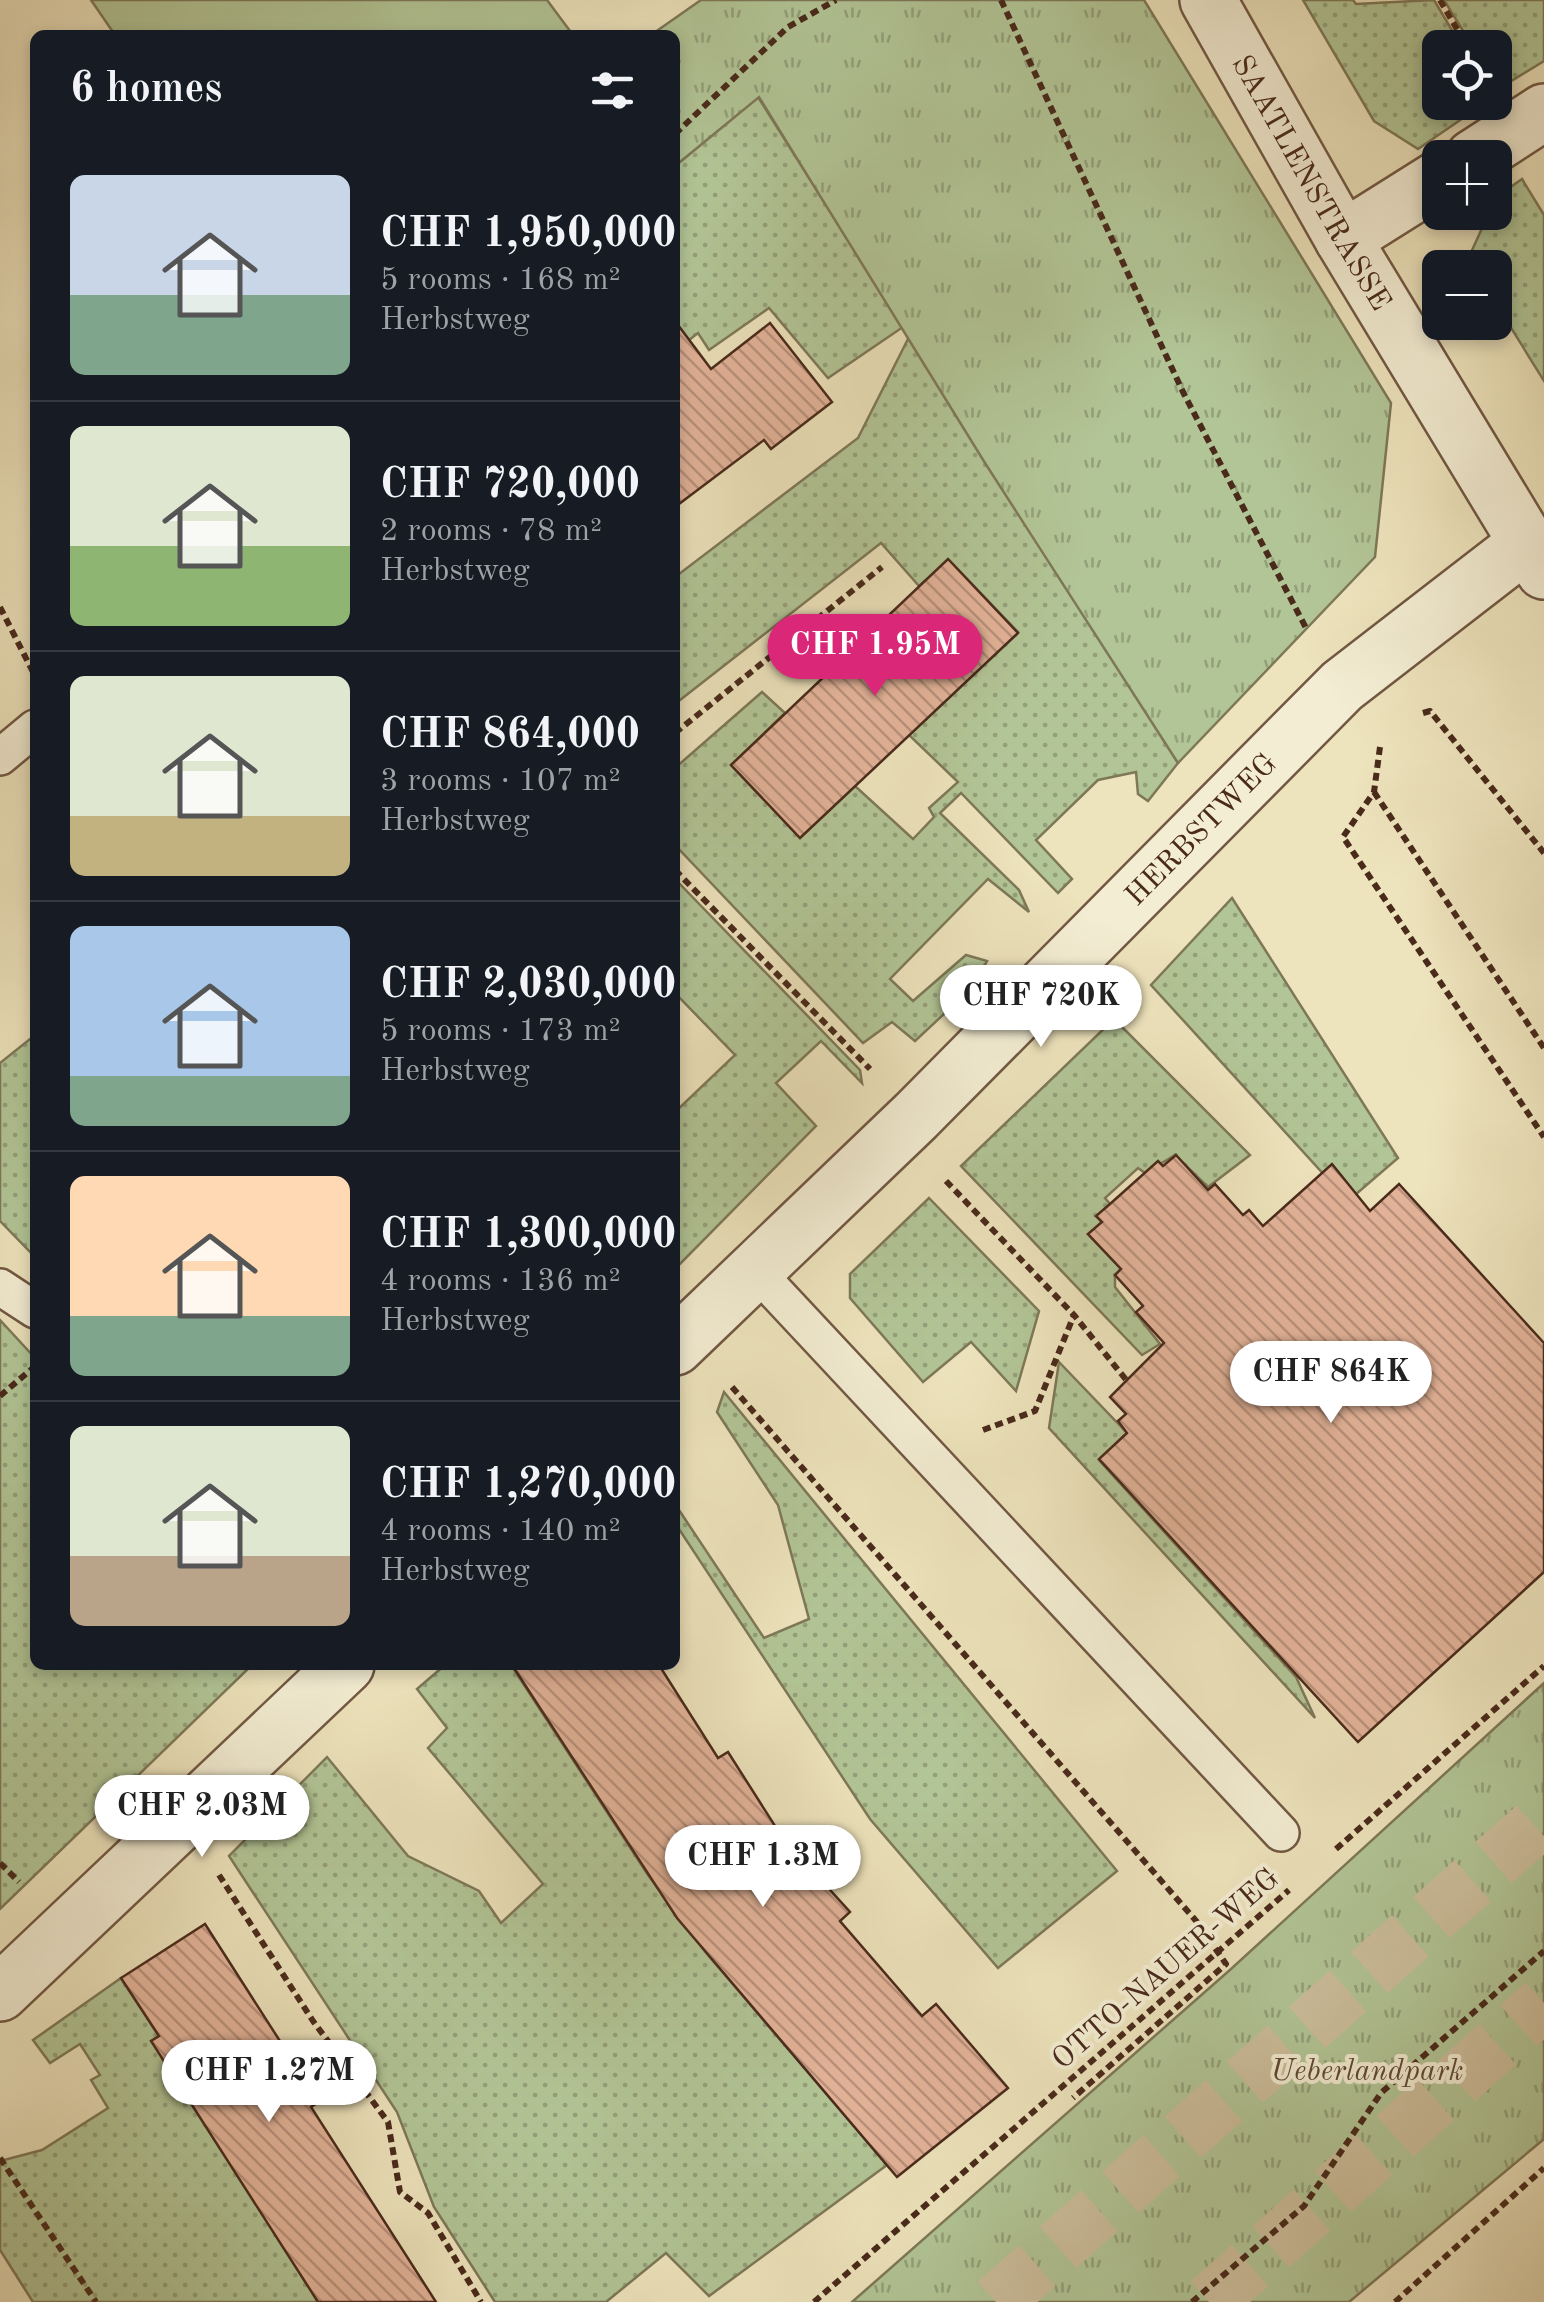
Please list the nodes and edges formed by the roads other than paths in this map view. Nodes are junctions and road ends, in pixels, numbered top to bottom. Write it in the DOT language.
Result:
graph roads {
  1 [pos="1208,0"];
  2 [pos="1544,112"];
  3 [pos="1501,140"];
  4 [pos="1422,189"];
  5 [pos="1342,238"];
  6 [pos="1535,557"];
  7 [pos="30,732"];
  8 [pos="0,756"];
  9 [pos="755,1270"];
  10 [pos="0,1288"];
  11 [pos="30,1307"];
  12 [pos="680,1343"];
  13 [pos="341,1670"];
  14 [pos="1281,1833"];
  15 [pos="0,1993"];
  1 -- 5 [label="street, SAATLENSTRASSE"];
  2 -- 3 [label="street"];
  4 -- 5 [label="street"];
  5 -- 6 [label="street, SAATLENSTRASSE"];
  6 -- 9 [label="street, HERBSTWEG"];
  7 -- 8 [label="lane"];
  9 -- 12 [label="street, HERBSTWEG"];
  9 -- 14 [label="lane"];
  10 -- 11 [label="lane"];
  13 -- 15 [label="street"];
}
